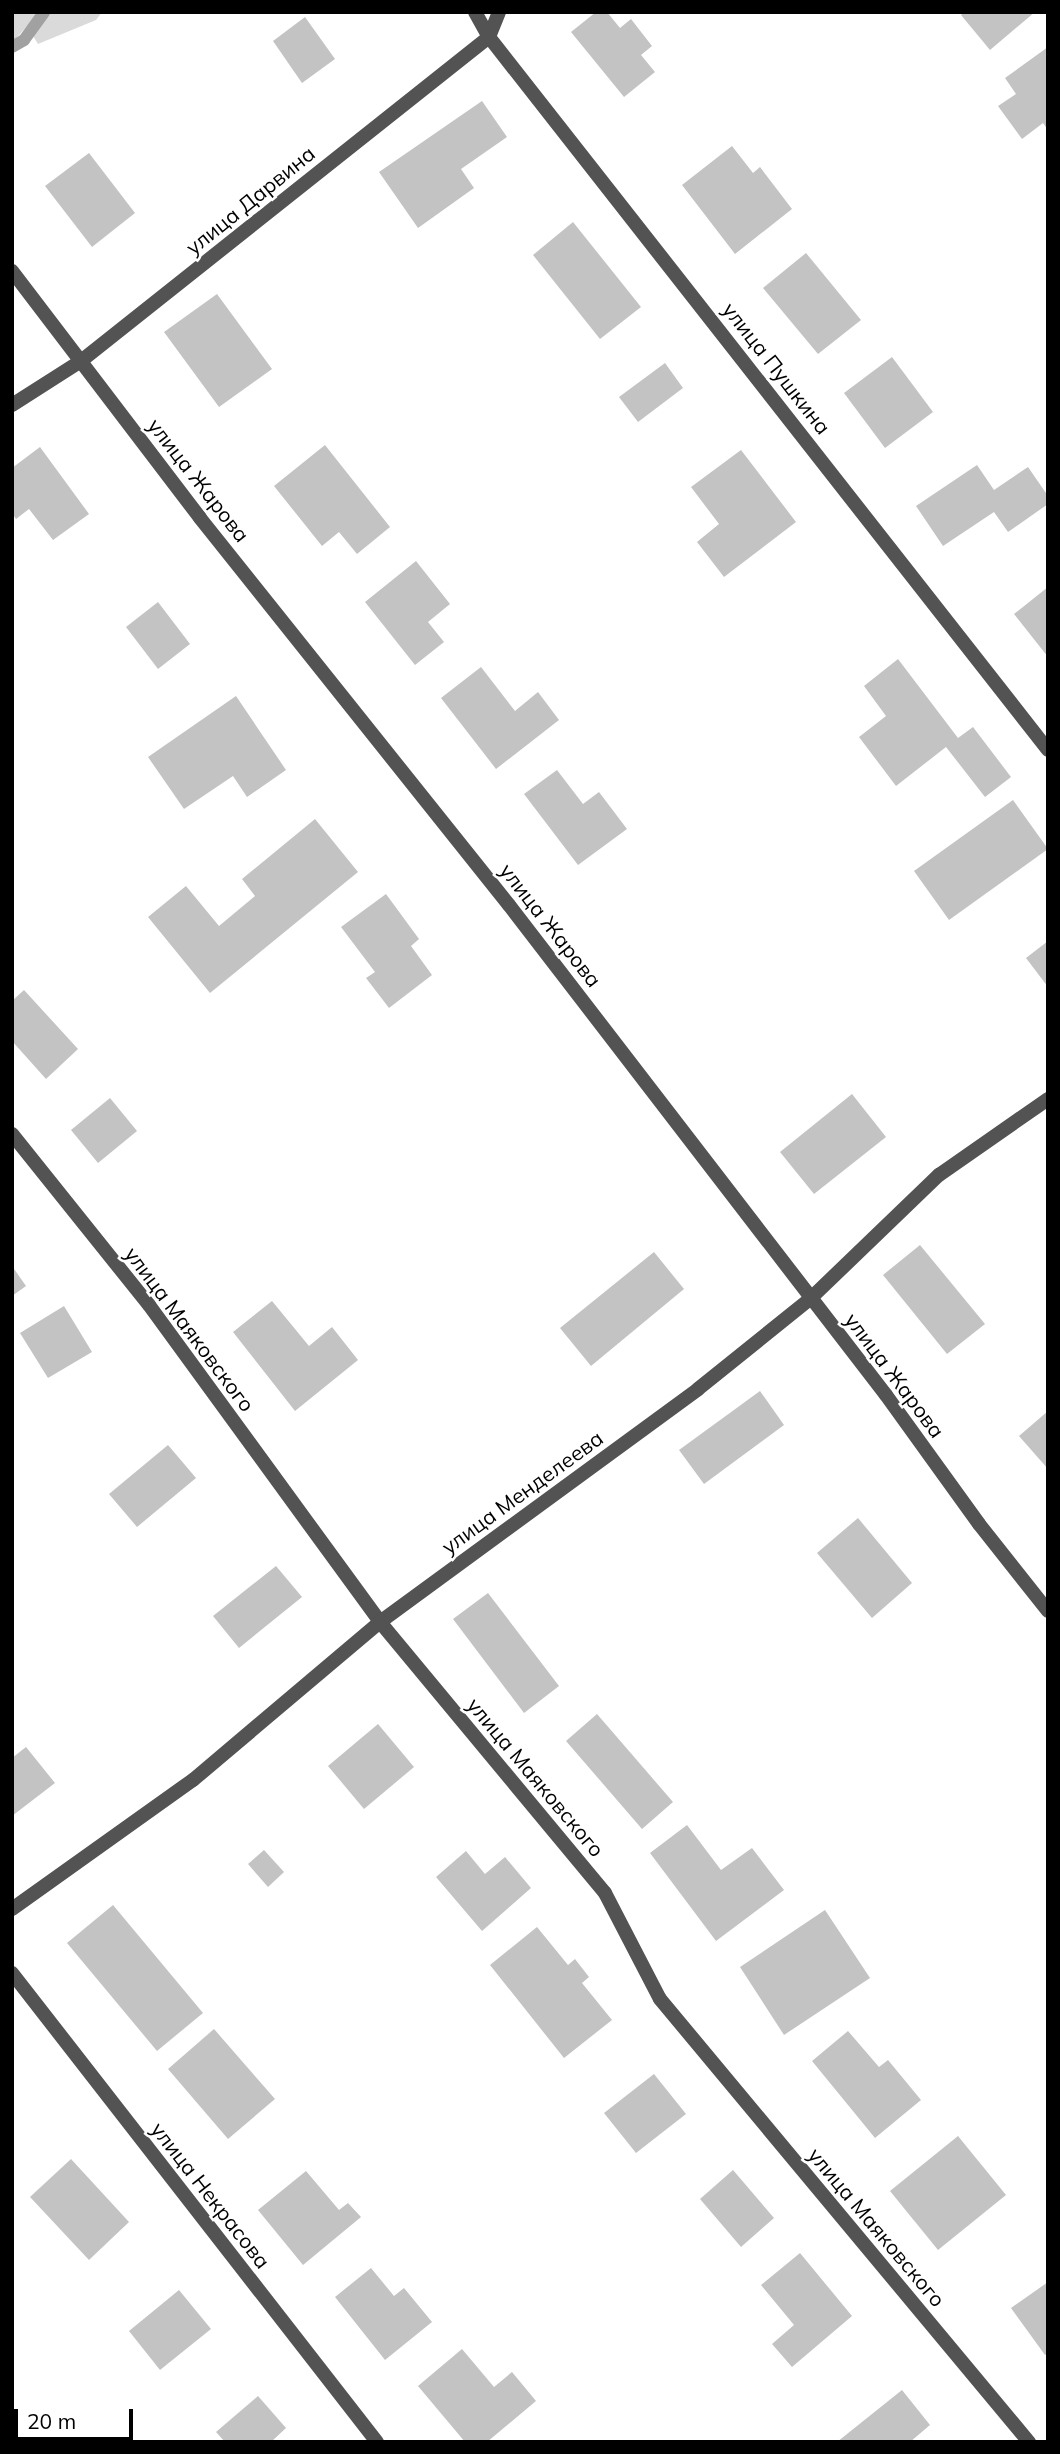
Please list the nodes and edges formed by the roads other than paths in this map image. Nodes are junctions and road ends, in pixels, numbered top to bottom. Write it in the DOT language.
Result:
graph roads {
  1 [pos="475,12"];
  2 [pos="499,12"];
  3 [pos="489,37"];
  4 [pos="12,271"];
  5 [pos="81,361"];
  6 [pos="12,405"];
  7 [pos="1048,750"];
  8 [pos="1048,1099"];
  9 [pos="12,1134"];
  10 [pos="811,1298"];
  11 [pos="1048,1611"];
  12 [pos="380,1622"];
  13 [pos="12,1909"];
  14 [pos="12,1973"];
  15 [pos="377,2442"];
  16 [pos="1029,2442"];
  1 -- 3 [label="street, улица Пушкина"];
  2 -- 3 [label="street, улица Дарвина"];
  3 -- 5 [label="street, улица Дарвина"];
  3 -- 7 [label="street, улица Пушкина"];
  4 -- 5 [label="street, улица Жарова"];
  5 -- 6 [label="street, улица Дарвина"];
  5 -- 10 [label="street, улица Жарова"];
  8 -- 10 [label="street, улица Менделеева"];
  9 -- 12 [label="street, улица Маяковского"];
  10 -- 11 [label="street, улица Жарова"];
  10 -- 12 [label="street, улица Менделеева"];
  12 -- 13 [label="street, улица Менделеева"];
  12 -- 16 [label="street, улица Маяковского"];
  14 -- 15 [label="street, улица Некрасова"];
}
